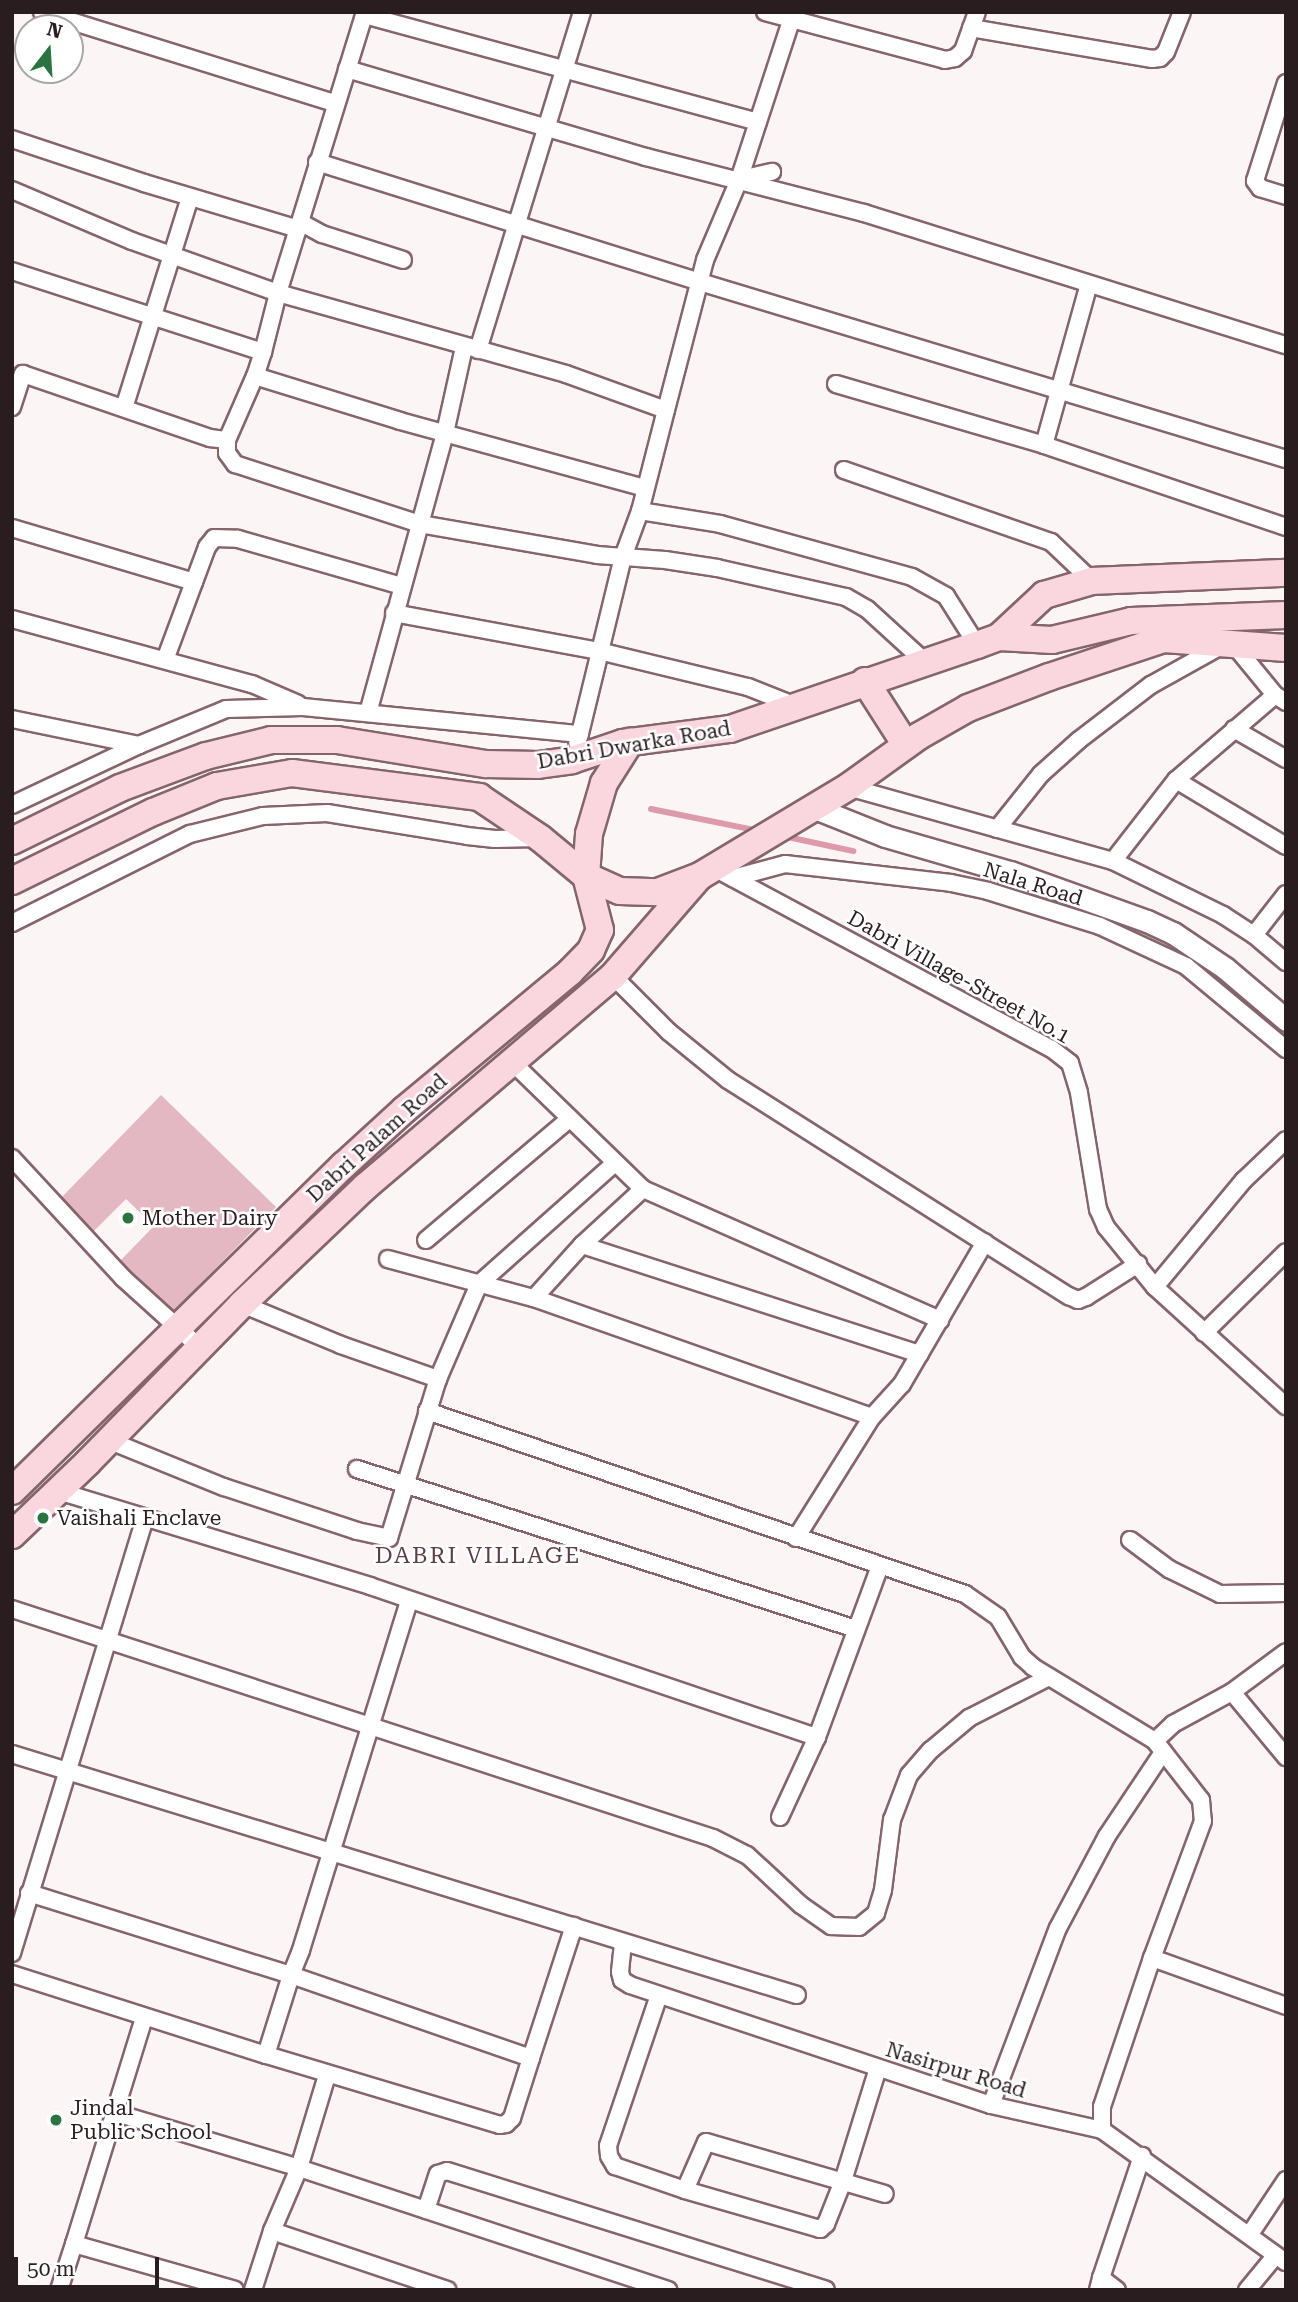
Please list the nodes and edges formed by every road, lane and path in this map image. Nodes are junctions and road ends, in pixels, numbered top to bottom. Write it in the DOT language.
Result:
graph roads {
  1 [pos="42,12"];
  2 [pos="582,12"];
  3 [pos="765,12"];
  4 [pos="1182,12"];
  5 [pos="361,13"];
  6 [pos="793,17"];
  7 [pos="974,20"];
  8 [pos="347,69"];
  9 [pos="564,69"];
  10 [pos="1286,83"];
  11 [pos="334,103"];
  12 [pos="758,122"];
  13 [pos="544,127"];
  14 [pos="12,139"];
  15 [pos="317,162"];
  16 [pos="772,172"];
  17 [pos="739,180"];
  18 [pos="12,190"];
  19 [pos="1286,196"];
  20 [pos="190,197"];
  21 [pos="516,223"];
  22 [pos="299,226"];
  23 [pos="172,255"];
  24 [pos="403,260"];
  25 [pos="12,271"];
  26 [pos="700,282"];
  27 [pos="1089,284"];
  28 [pos="278,293"];
  29 [pos="154,317"];
  30 [pos="1286,345"];
  31 [pos="471,348"];
  32 [pos="262,352"];
  33 [pos="18,373"];
  34 [pos="256,376"];
  35 [pos="836,384"];
  36 [pos="1060,390"];
  37 [pos="12,407"];
  38 [pos="124,408"];
  39 [pos="666,410"];
  40 [pos="445,433"];
  41 [pos="227,440"];
  42 [pos="1044,445"];
  43 [pos="1286,459"];
  44 [pos="844,470"];
  45 [pos="645,488"];
  46 [pos="640,511"];
  47 [pos="420,524"];
  48 [pos="1286,527"];
  49 [pos="12,528"];
  50 [pos="623,557"];
  51 [pos="1286,573"];
  52 [pos="1092,581"];
  53 [pos="194,582"];
  54 [pos="402,586"];
  55 [pos="394,612"];
  56 [pos="1286,615"];
  57 [pos="12,619"];
  58 [pos="988,641"];
  59 [pos="1229,645"];
  60 [pos="1286,648"];
  61 [pos="599,651"];
  62 [pos="165,660"];
  63 [pos="925,662"];
  64 [pos="865,681"];
  65 [pos="1280,698"];
  66 [pos="796,706"];
  67 [pos="303,707"];
  68 [pos="368,713"];
  69 [pos="12,719"];
  70 [pos="1234,729"];
  71 [pos="580,734"];
  72 [pos="630,742"];
  73 [pos="139,745"];
  74 [pos="906,745"];
  75 [pos="1286,759"];
  76 [pos="572,760"];
  77 [pos="1176,780"];
  78 [pos="848,787"];
  79 [pos="12,805"];
  80 [pos="810,811"];
  81 [pos="997,829"];
  82 [pos="540,838"];
  83 [pos="12,841"];
  84 [pos="1286,846"];
  85 [pos="1113,861"];
  86 [pos="718,871"];
  87 [pos="586,876"];
  88 [pos="12,881"];
  89 [pos="1286,894"];
  90 [pos="12,923"];
  91 [pos="1254,935"];
  92 [pos="1286,962"];
  93 [pos="613,976"];
  94 [pos="1286,1020"];
  95 [pos="1286,1049"];
  96 [pos="512,1062"];
  97 [pos="569,1119"];
  98 [pos="1286,1140"];
  99 [pos="12,1158"];
  100 [pos="615,1163"];
  101 [pos="643,1189"];
  102 [pos="426,1240"];
  103 [pos="985,1242"];
  104 [pos="582,1245"];
  105 [pos="1286,1252"];
  106 [pos="388,1259"];
  107 [pos="1138,1264"];
  108 [pos="479,1284"];
  109 [pos="1155,1287"];
  110 [pos="534,1298"];
  111 [pos="242,1304"];
  112 [pos="940,1320"];
  113 [pos="178,1326"];
  114 [pos="1204,1333"];
  115 [pos="199,1347"];
  116 [pos="920,1354"];
  117 [pos="438,1379"];
  118 [pos="1286,1406"];
  119 [pos="427,1411"];
  120 [pos="872,1417"];
  121 [pos="108,1440"];
  122 [pos="357,1469"];
  123 [pos="404,1484"];
  124 [pos="12,1491"];
  125 [pos="58,1491"];
  126 [pos="145,1518"];
  127 [pos="12,1535"];
  128 [pos="796,1538"];
  129 [pos="1130,1540"];
  130 [pos="880,1566"];
  131 [pos="1286,1593"];
  132 [pos="409,1601"];
  133 [pos="12,1609"];
  134 [pos="856,1629"];
  135 [pos="108,1640"];
  136 [pos="1286,1652"];
  137 [pos="1049,1677"];
  138 [pos="1232,1692"];
  139 [pos="368,1727"];
  140 [pos="817,1737"];
  141 [pos="1159,1747"];
  142 [pos="12,1754"];
  143 [pos="1286,1757"];
  144 [pos="69,1771"];
  145 [pos="780,1817"];
  146 [pos="331,1851"];
  147 [pos="29,1893"];
  148 [pos="574,1927"];
  149 [pos="623,1943"];
  150 [pos="12,1953"];
  151 [pos="1152,1958"];
  152 [pos="12,1974"];
  153 [pos="291,1975"];
  154 [pos="659,1995"];
  155 [pos="797,1995"];
  156 [pos="1286,2006"];
  157 [pos="144,2018"];
  158 [pos="266,2055"];
  159 [pos="531,2058"];
  160 [pos="878,2067"];
  161 [pos="327,2075"];
  162 [pos="991,2105"];
  163 [pos="116,2113"];
  164 [pos="1102,2130"];
  165 [pos="1142,2156"];
  166 [pos="299,2168"];
  167 [pos="1286,2180"];
  168 [pos="843,2182"];
  169 [pos="685,2190"];
  170 [pos="885,2194"];
  171 [pos="426,2210"];
  172 [pos="272,2231"];
  173 [pos="1250,2234"];
  174 [pos="74,2244"];
  175 [pos="1281,2258"];
  176 [pos="1100,2284"];
  177 [pos="59,2290"];
  178 [pos="234,2290"];
  179 [pos="253,2290"];
  180 [pos="447,2290"];
  181 [pos="668,2290"];
  182 [pos="826,2290"];
  183 [pos="1117,2290"];
  184 [pos="1247,2290"];
  1 -- 11 [label="street"];
  2 -- 9 [label="street"];
  3 -- 6 [label="street"];
  4 -- 7 [label="street"];
  5 -- 8 [label="street"];
  5 -- 9 [label="street"];
  6 -- 7 [label="street"];
  6 -- 12 [label="street"];
  8 -- 11 [label="street"];
  8 -- 13 [label="street"];
  9 -- 12 [label="street"];
  9 -- 13 [label="street"];
  10 -- 19 [label="street"];
  11 -- 15 [label="street"];
  12 -- 17 [label="street"];
  13 -- 17 [label="street"];
  13 -- 21 [label="street"];
  14 -- 20 [label="street"];
  15 -- 21 [label="street"];
  15 -- 22 [label="street"];
  16 -- 17 [label="street"];
  17 -- 26 [label="street"];
  17 -- 27 [label="street"];
  18 -- 23 [label="street"];
  20 -- 22 [label="street"];
  20 -- 23 [label="street"];
  21 -- 26 [label="street"];
  21 -- 31 [label="street"];
  22 -- 24 [label="street"];
  22 -- 28 [label="street"];
  23 -- 28 [label="street"];
  23 -- 29 [label="street"];
  25 -- 29 [label="street"];
  26 -- 36 [label="street"];
  26 -- 39 [label="street"];
  27 -- 30 [label="street"];
  27 -- 36 [label="street"];
  28 -- 31 [label="street"];
  28 -- 32 [label="street"];
  29 -- 32 [label="street"];
  29 -- 38 [label="street"];
  31 -- 39 [label="street"];
  31 -- 40 [label="street"];
  32 -- 34 [label="street"];
  33 -- 37 [label="street"];
  33 -- 38 [label="street"];
  34 -- 40 [label="street"];
  34 -- 41 [label="street"];
  35 -- 42 [label="street"];
  36 -- 42 [label="street"];
  36 -- 43 [label="street"];
  38 -- 41 [label="street"];
  39 -- 45 [label="street"];
  40 -- 45 [label="street"];
  40 -- 47 [label="street"];
  41 -- 47 [label="street"];
  42 -- 48 [label="street"];
  44 -- 52 [label="street"];
  45 -- 46 [label="street"];
  46 -- 50 [label="street"];
  46 -- 58 [label="street"];
  47 -- 50 [label="street"];
  47 -- 54 [label="street"];
  49 -- 53 [label="street"];
  50 -- 61 [label="street"];
  50 -- 63 [label="street"];
  51 -- 52 [label="main road, Dabri Dwarka Road"];
  52 -- 58 [label="main road, Dabri Dwarka Road"];
  53 -- 54 [label="street"];
  53 -- 62 [label="street"];
  54 -- 55 [label="street"];
  55 -- 61 [label="street"];
  55 -- 68 [label="street"];
  56 -- 58 [label="main road"];
  57 -- 62 [label="street"];
  58 -- 63 [label="main road, Dabri Dwarka Road"];
  59 -- 60 [label="main road"];
  59 -- 65 [label="street"];
  59 -- 74 [label="main road"];
  59 -- 81 [label="street"];
  61 -- 66 [label="street"];
  61 -- 71 [label="street"];
  62 -- 67 [label="street"];
  63 -- 64 [label="main road, Dabri Dwarka Road"];
  64 -- 66 [label="main road, Dabri Dwarka Road"];
  64 -- 74 [label="main road"];
  65 -- 70 [label="street"];
  66 -- 72 [label="main road, Dabri Dwarka Road"];
  67 -- 68 [label="street"];
  67 -- 73 [label="street"];
  68 -- 71 [label="street"];
  69 -- 73 [label="street"];
  70 -- 75 [label="street"];
  70 -- 77 [label="street"];
  71 -- 76 [label="street"];
  72 -- 76 [label="main road, Dabri Dwarka Road"];
  72 -- 87 [label="main road, Dabri Palam Road"];
  73 -- 79 [label="street"];
  74 -- 78 [label="main road"];
  76 -- 83 [label="main road, Dabri Dwarka Road"];
  77 -- 84 [label="street"];
  77 -- 85 [label="street"];
  78 -- 80 [label="main road"];
  78 -- 81 [label="street"];
  80 -- 86 [label="main road"];
  80 -- 94 [label="street"];
  81 -- 85 [label="street"];
  82 -- 87 [label="main road"];
  82 -- 88 [label="main road"];
  82 -- 90 [label="street"];
  85 -- 91 [label="street"];
  86 -- 87 [label="main road"];
  86 -- 93 [label="main road, Dabri Palam Road"];
  86 -- 95 [label="street, Nala Road"];
  86 -- 107 [label="street, Dabri Village-Street No.1"];
  87 -- 113 [label="main road, Dabri Palam Road"];
  89 -- 91 [label="street"];
  91 -- 92 [label="street"];
  93 -- 96 [label="main road, Dabri Palam Road"];
  93 -- 103 [label="street"];
  96 -- 97 [label="street"];
  96 -- 111 [label="main road, Dabri Palam Road"];
  97 -- 100 [label="street"];
  97 -- 102 [label="street"];
  98 -- 109 [label="street"];
  99 -- 113 [label="street"];
  100 -- 101 [label="street"];
  100 -- 108 [label="street"];
  101 -- 104 [label="street"];
  101 -- 112 [label="street"];
  103 -- 107 [label="street"];
  103 -- 112 [label="street"];
  104 -- 110 [label="street"];
  104 -- 116 [label="street"];
  105 -- 114 [label="street"];
  106 -- 108 [label="street"];
  107 -- 109 [label="street, Dabri Village-Street No.1"];
  108 -- 110 [label="street"];
  108 -- 117 [label="street"];
  109 -- 114 [label="street, Dabri Village-Street No.1"];
  110 -- 120 [label="street"];
  111 -- 115 [label="main road, Dabri Palam Road"];
  111 -- 117 [label="street"];
  112 -- 116 [label="street"];
  113 -- 115 [label="street"];
  113 -- 124 [label="main road, Dabri Palam Road"];
  114 -- 118 [label="street, Dabri Village-Street No.1"];
  115 -- 121 [label="main road, Dabri Palam Road"];
  116 -- 120 [label="street"];
  117 -- 119 [label="street"];
  119 -- 123 [label="street"];
  119 -- 128 [label="street"];
  120 -- 128 [label="street"];
  121 -- 123 [label="street"];
  121 -- 125 [label="main road, Dabri Palam Road"];
  122 -- 123 [label="street"];
  123 -- 134 [label="street"];
  125 -- 126 [label="street"];
  125 -- 127 [label="main road, Dabri Palam Road"];
  126 -- 132 [label="street"];
  126 -- 135 [label="street"];
  128 -- 130 [label="street"];
  129 -- 131 [label="street"];
  130 -- 134 [label="street"];
  130 -- 137 [label="street"];
  132 -- 139 [label="street"];
  132 -- 140 [label="street"];
  133 -- 135 [label="street"];
  134 -- 140 [label="street"];
  135 -- 139 [label="street"];
  135 -- 144 [label="street"];
  136 -- 138 [label="street"];
  137 -- 139 [label="street"];
  137 -- 141 [label="street"];
  138 -- 141 [label="street"];
  138 -- 143 [label="street"];
  139 -- 146 [label="street"];
  140 -- 145 [label="street"];
  141 -- 151 [label="street"];
  141 -- 162 [label="street"];
  142 -- 144 [label="street"];
  144 -- 146 [label="street"];
  144 -- 147 [label="street"];
  146 -- 148 [label="street"];
  146 -- 153 [label="street"];
  147 -- 150 [label="street"];
  147 -- 153 [label="street"];
  148 -- 149 [label="street"];
  148 -- 159 [label="street"];
  149 -- 154 [label="street, Nasirpur Road"];
  149 -- 155 [label="street"];
  151 -- 156 [label="street"];
  151 -- 164 [label="street"];
  152 -- 157 [label="street"];
  153 -- 158 [label="street"];
  153 -- 159 [label="street"];
  154 -- 160 [label="street, Nasirpur Road"];
  154 -- 169 [label="street"];
  157 -- 158 [label="street"];
  157 -- 163 [label="street"];
  158 -- 161 [label="street"];
  159 -- 161 [label="street"];
  160 -- 162 [label="street, Nasirpur Road"];
  160 -- 168 [label="street"];
  161 -- 166 [label="street"];
  162 -- 164 [label="street, Nasirpur Road"];
  163 -- 166 [label="street"];
  163 -- 174 [label="street"];
  164 -- 165 [label="street, Nasirpur Road"];
  165 -- 173 [label="street, Nasirpur Road"];
  165 -- 176 [label="street"];
  166 -- 171 [label="street"];
  166 -- 172 [label="street"];
  167 -- 173 [label="street"];
  168 -- 169 [label="street"];
  168 -- 169 [label="street"];
  168 -- 170 [label="street"];
  171 -- 181 [label="street"];
  171 -- 182 [label="street"];
  172 -- 179 [label="street"];
  172 -- 180 [label="street"];
  173 -- 175 [label="street, Nasirpur Road"];
  174 -- 177 [label="street"];
  174 -- 178 [label="street"];
  175 -- 184 [label="street"];
  176 -- 183 [label="street"];
}
